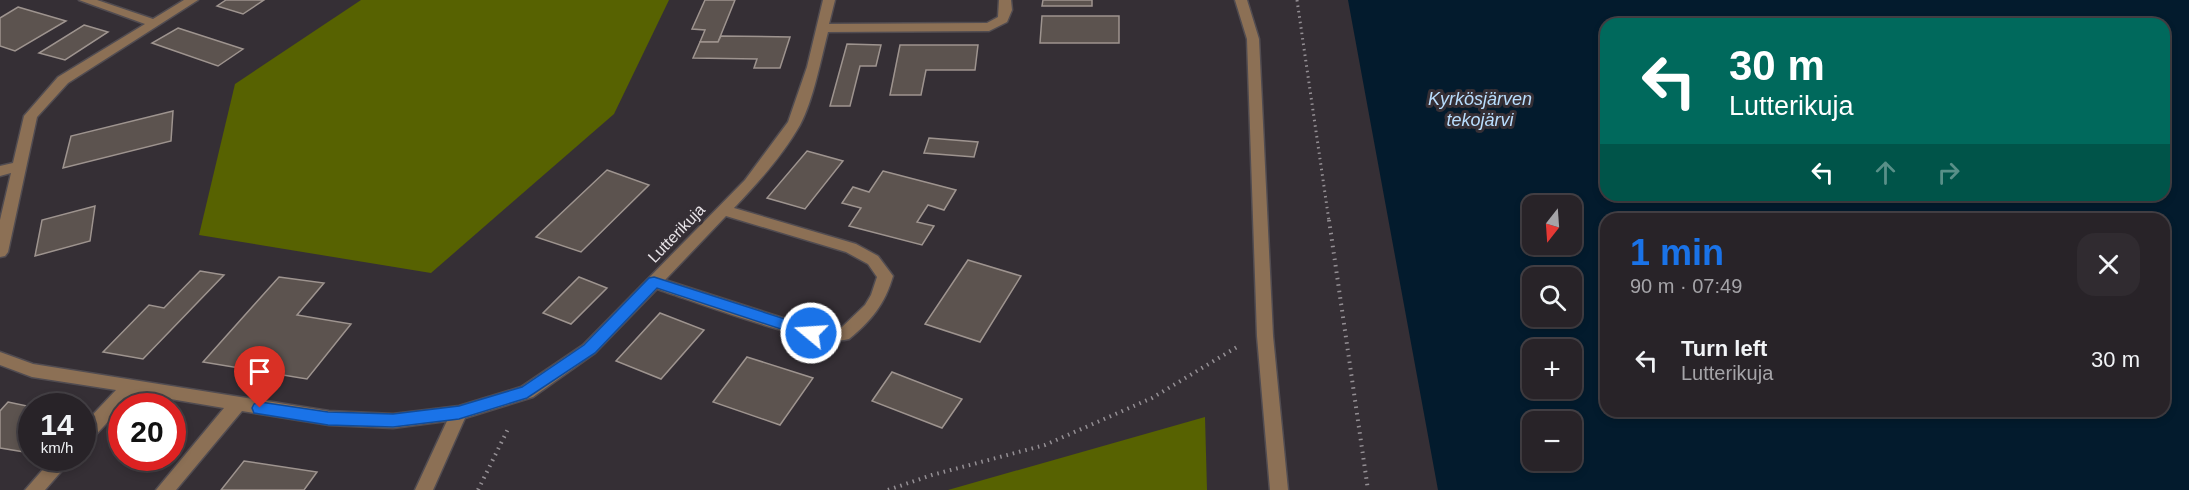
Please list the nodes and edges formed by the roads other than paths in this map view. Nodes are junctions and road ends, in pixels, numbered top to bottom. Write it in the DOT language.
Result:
graph roads {
  1 [pos="85,0"];
  2 [pos="192,0"];
  3 [pos="829,0"];
  4 [pos="1005,0"];
  5 [pos="1241,0"];
  6 [pos="154,23"];
  7 [pos="824,28"];
  8 [pos="19,167"];
  9 [pos="0,171"];
  10 [pos="723,210"];
  11 [pos="2,229"];
  12 [pos="0,252"];
  13 [pos="654,282"];
  14 [pos="0,357"];
  15 [pos="131,386"];
  16 [pos="237,405"];
  17 [pos="459,413"];
  18 [pos="96,423"];
  19 [pos="52,471"];
  20 [pos="34,490"];
  21 [pos="165,490"];
  22 [pos="424,490"];
  23 [pos="1279,490"];
  1 -- 6 [label="street"];
  2 -- 6 [label="street"];
  3 -- 7 [label="street, Lutterikuja"];
  4 -- 7 [label="street"];
  5 -- 23 [label="street"];
  6 -- 8 [label="street"];
  7 -- 10 [label="street, Lutterikuja"];
  8 -- 9 [label="street"];
  8 -- 11 [label="street"];
  10 -- 13 [label="street, Lutterikuja"];
  10 -- 13 [label="street"];
  11 -- 12 [label="street"];
  13 -- 17 [label="street, Lutterikuja"];
  14 -- 15 [label="street, Lutterikuja"];
  15 -- 16 [label="street, Lutterikuja"];
  15 -- 18 [label="street"];
  16 -- 17 [label="street, Lutterikuja"];
  16 -- 21 [label="street"];
  17 -- 22 [label="street"];
  19 -- 20 [label="street"];
}
